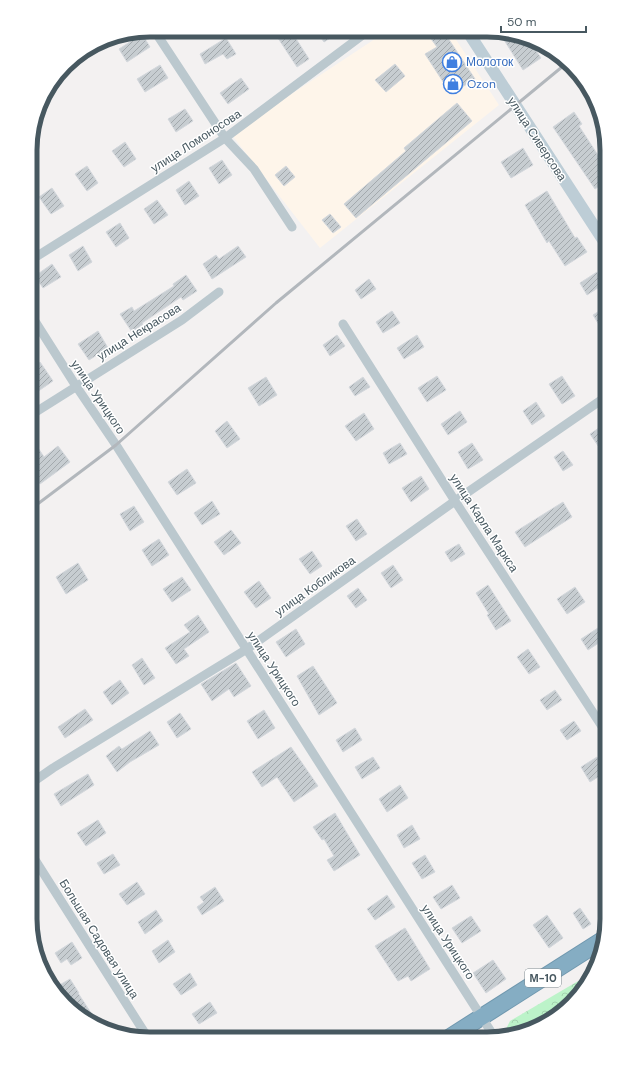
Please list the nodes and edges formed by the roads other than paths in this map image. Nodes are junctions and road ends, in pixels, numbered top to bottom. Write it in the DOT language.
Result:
graph roads {
  1 [pos="159,37"];
  2 [pos="360,37"];
  3 [pos="471,37"];
  4 [pos="225,138"];
  5 [pos="292,227"];
  6 [pos="600,235"];
  7 [pos="37,256"];
  8 [pos="219,292"];
  9 [pos="37,324"];
  10 [pos="343,324"];
  11 [pos="76,386"];
  12 [pos="600,401"];
  13 [pos="37,411"];
  14 [pos="455,501"];
  15 [pos="247,649"];
  16 [pos="600,723"];
  17 [pos="37,779"];
  18 [pos="37,863"];
  19 [pos="597,943"];
  20 [pos="482,1017"];
  21 [pos="144,1032"];
  22 [pos="458,1032"];
  23 [pos="491,1032"];
  1 -- 4 [label="street"];
  2 -- 4 [label="street, улица Ломоносова"];
  3 -- 6 [label="street, улица Сиверсова"];
  4 -- 5 [label="street"];
  4 -- 7 [label="street, улица Ломоносова"];
  8 -- 11 [label="street, улица Некрасова"];
  9 -- 11 [label="street, улица Урицкого"];
  10 -- 14 [label="street, улица Карла Маркса"];
  11 -- 13 [label="street, улица Некрасова"];
  11 -- 15 [label="street, улица Урицкого"];
  12 -- 14 [label="street, улица Кобликова"];
  14 -- 15 [label="street, улица Кобликова"];
  14 -- 16 [label="street, улица Карла Маркса"];
  15 -- 17 [label="street, улица Кобликова"];
  15 -- 20 [label="street, улица Урицкого"];
  18 -- 21 [label="street, Большая Садовая улица"];
  19 -- 20 [label="highway, М-10"];
  20 -- 22 [label="highway, М-10"];
  20 -- 23 [label="street, улица Урицкого"];
}
